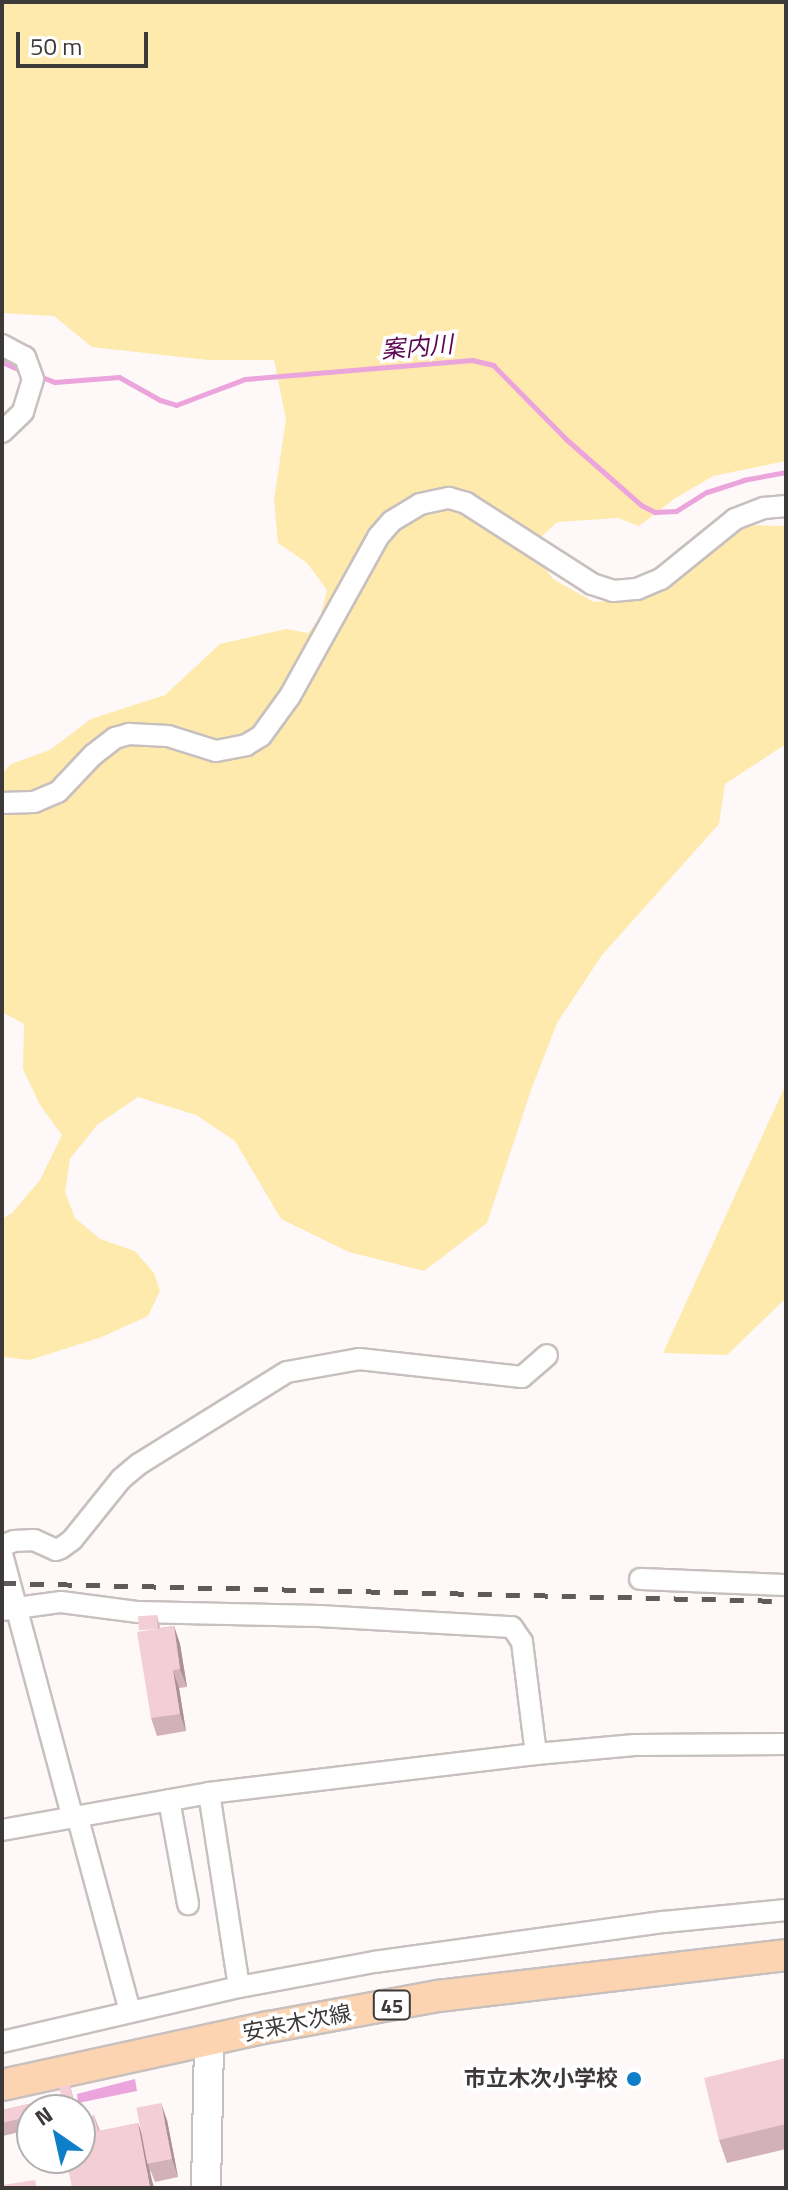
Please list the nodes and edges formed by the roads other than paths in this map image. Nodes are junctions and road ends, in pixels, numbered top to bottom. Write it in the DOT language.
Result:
graph roads {
  1 [pos="2,345"];
  2 [pos="2,432"];
  3 [pos="786,506"];
  4 [pos="2,803"];
  5 [pos="547,1355"];
  6 [pos="2,1546"];
  7 [pos="2,1554"];
  8 [pos="640,1579"];
  9 [pos="786,1585"];
  10 [pos="9,1610"];
  11 [pos="786,1744"];
  12 [pos="536,1754"];
  13 [pos="209,1793"];
  14 [pos="169,1800"];
  15 [pos="74,1816"];
  16 [pos="2,1830"];
  17 [pos="188,1904"];
  18 [pos="786,1910"];
  19 [pos="786,1955"];
  20 [pos="239,1987"];
  21 [pos="130,2012"];
  22 [pos="209,2041"];
  23 [pos="2,2042"];
  24 [pos="2,2085"];
  25 [pos="206,2188"];
  1 -- 2 [label="street"];
  3 -- 4 [label="street"];
  5 -- 6 [label="street"];
  7 -- 10 [label="street"];
  8 -- 9 [label="street"];
  10 -- 12 [label="street"];
  10 -- 15 [label="street"];
  11 -- 12 [label="street"];
  12 -- 13 [label="street"];
  13 -- 14 [label="street"];
  13 -- 20 [label="street"];
  14 -- 15 [label="street"];
  14 -- 17 [label="street"];
  15 -- 16 [label="street"];
  15 -- 21 [label="street"];
  18 -- 20 [label="street"];
  19 -- 22 [label="main road, 安来木次線 / 45"];
  20 -- 21 [label="street"];
  21 -- 23 [label="street"];
  22 -- 24 [label="main road, 安来木次線 / 45"];
  22 -- 25 [label="street"];
}
